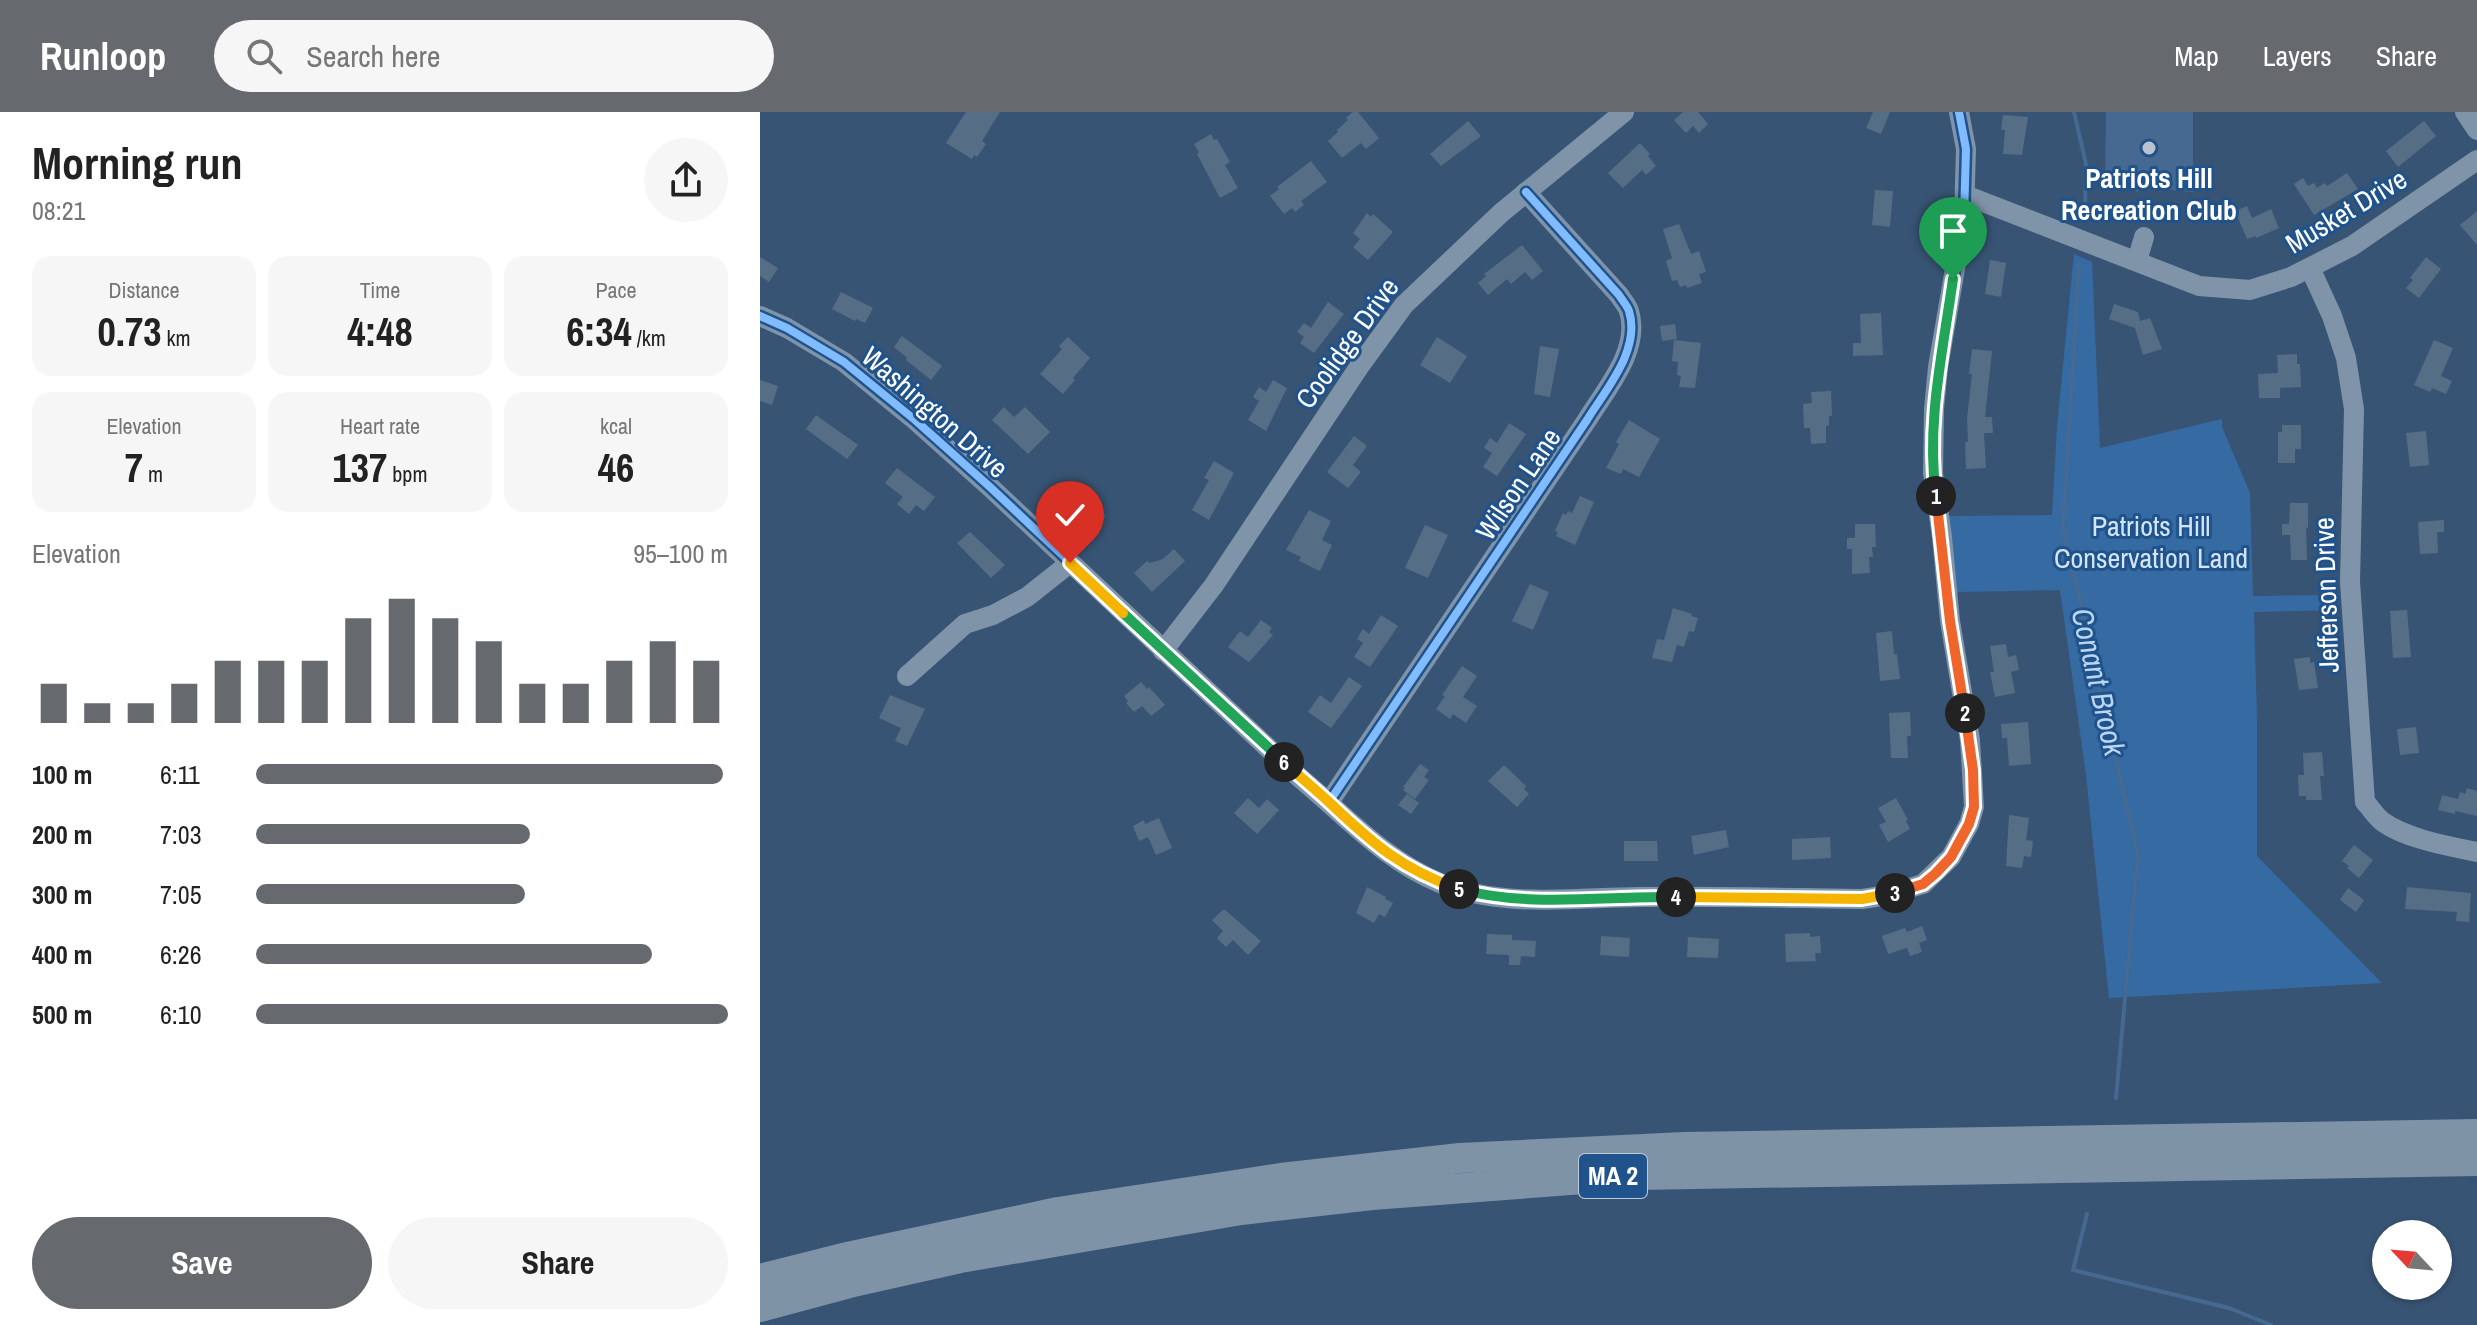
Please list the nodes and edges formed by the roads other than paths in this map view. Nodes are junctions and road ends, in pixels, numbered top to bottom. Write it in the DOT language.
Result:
graph roads {
  1 [pos="1624,112"];
  2 [pos="1959,112"];
  3 [pos="2465,112"];
  4 [pos="2477,130"];
  5 [pos="2477,160"];
  6 [pos="1526,192"];
  7 [pos="1965,195"];
  8 [pos="2144,237"];
  9 [pos="2137,261"];
  10 [pos="2310,268"];
  11 [pos="760,316"];
  12 [pos="1070,563"];
  13 [pos="1163,651"];
  14 [pos="907,676"];
  15 [pos="1329,802"];
  16 [pos="2477,852"];
  17 [pos="2477,1134"];
  18 [pos="2477,1161"];
  19 [pos="760,1279"];
  20 [pos="760,1307"];
  1 -- 6 [label="street, Coolidge Drive"];
  2 -- 7 [label="street, Washington Drive"];
  3 -- 4 [label="street"];
  5 -- 10 [label="street, Musket Drive"];
  6 -- 13 [label="street, Coolidge Drive"];
  6 -- 15 [label="street, Wilson Lane"];
  7 -- 9 [label="street, Musket Drive"];
  7 -- 15 [label="street, Washington Drive"];
  8 -- 9 [label="street"];
  9 -- 10 [label="street, Musket Drive"];
  10 -- 16 [label="street, Jefferson Drive"];
  11 -- 12 [label="street, Washington Drive"];
  12 -- 13 [label="street, Washington Drive"];
  12 -- 14 [label="street"];
  13 -- 15 [label="street, Washington Drive"];
  17 -- 19 [label="highway, MA 2"];
  18 -- 20 [label="highway, MA 2"];
}
